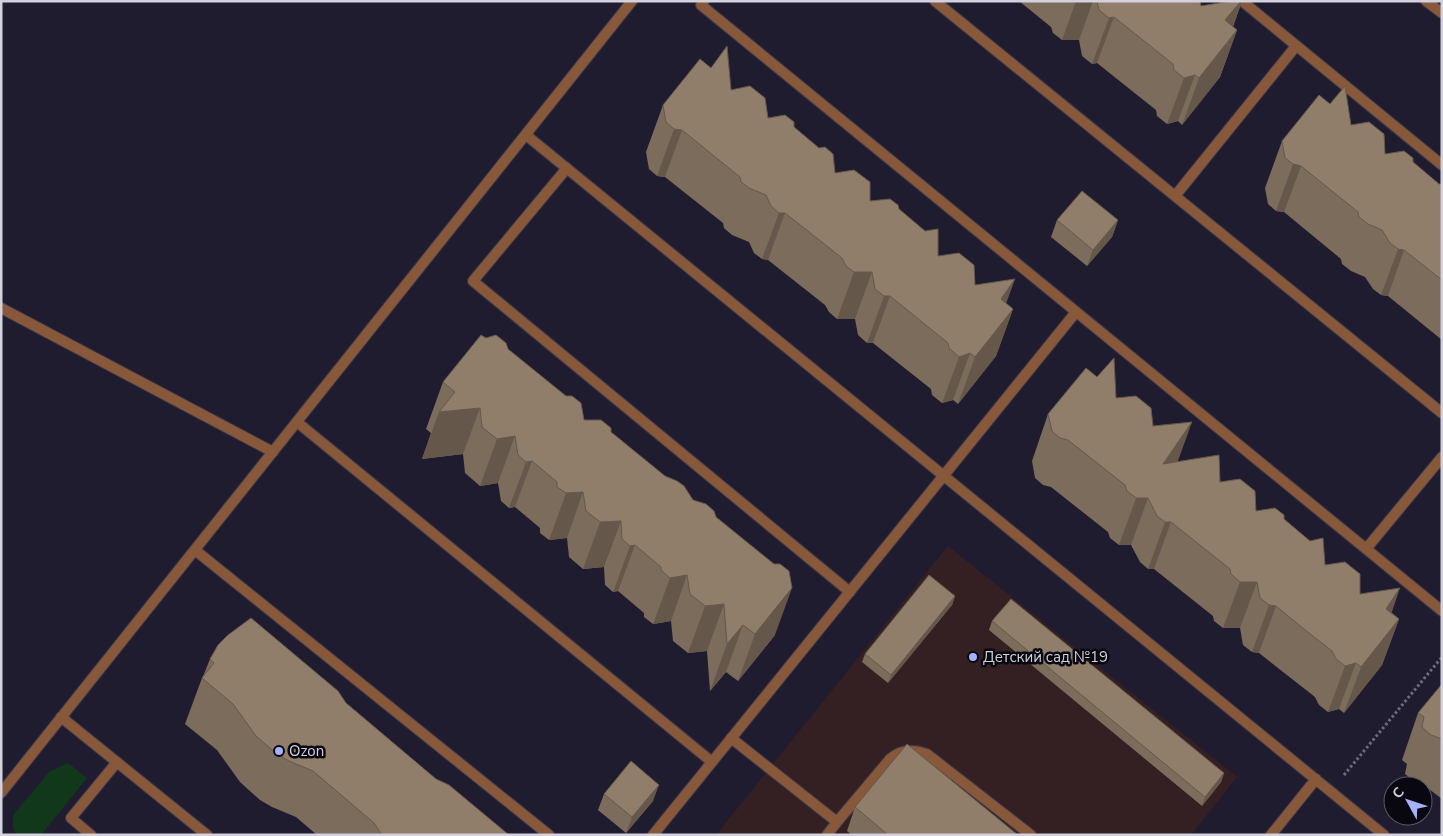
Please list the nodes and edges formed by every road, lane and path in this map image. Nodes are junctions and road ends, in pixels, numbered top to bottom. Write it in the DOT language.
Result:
graph roads {
  1 [pos="632,1"];
  2 [pos="704,1"];
  3 [pos="935,1"];
  4 [pos="1242,1"];
  5 [pos="1426,1"];
  6 [pos="1442,13"];
  7 [pos="1296,46"];
  8 [pos="526,134"];
  9 [pos="1442,165"];
  10 [pos="567,168"];
  11 [pos="1175,196"];
  12 [pos="1,308"];
  13 [pos="1076,312"];
  14 [pos="1442,413"];
  15 [pos="297,422"];
  16 [pos="273,452"];
  17 [pos="1442,457"];
  18 [pos="944,476"];
  19 [pos="1366,549"];
  20 [pos="195,550"];
  21 [pos="850,592"];
  22 [pos="1442,611"];
  23 [pos="1442,657"];
  24 [pos="61,717"];
  25 [pos="731,738"];
  26 [pos="117,762"];
  27 [pos="712,762"];
  28 [pos="1316,779"];
  29 [pos="1330,791"];
  30 [pos="1,793"];
  31 [pos="837,822"];
  32 [pos="91,835"];
  33 [pos="207,835"];
  34 [pos="549,835"];
  35 [pos="653,835"];
  36 [pos="827,835"];
  37 [pos="1031,835"];
  38 [pos="1270,835"];
  39 [pos="1384,835"];
  1 -- 8 [label="street"];
  2 -- 13 [label="street"];
  3 -- 11 [label="street"];
  4 -- 7 [label="street"];
  5 -- 6 [label="street"];
  7 -- 9 [label="street"];
  7 -- 11 [label="street"];
  8 -- 10 [label="street"];
  8 -- 15 [label="street"];
  10 -- 18 [label="street"];
  10 -- 21 [label="street"];
  11 -- 14 [label="street"];
  12 -- 16 [label="street"];
  13 -- 18 [label="street"];
  13 -- 19 [label="street"];
  15 -- 16 [label="street"];
  15 -- 27 [label="street"];
  16 -- 20 [label="street"];
  17 -- 19 [label="street"];
  18 -- 21 [label="street"];
  18 -- 28 [label="street"];
  19 -- 22 [label="street"];
  20 -- 24 [label="street"];
  20 -- 34 [label="street"];
  21 -- 25 [label="street"];
  23 -- 29 [label="path"];
  24 -- 26 [label="street"];
  24 -- 30 [label="street"];
  25 -- 27 [label="street"];
  25 -- 31 [label="street"];
  26 -- 32 [label="street"];
  26 -- 33 [label="street"];
  27 -- 35 [label="street"];
  28 -- 29 [label="street"];
  28 -- 38 [label="street"];
  29 -- 39 [label="street"];
  31 -- 36 [label="street"];
  31 -- 37 [label="street"];
}
